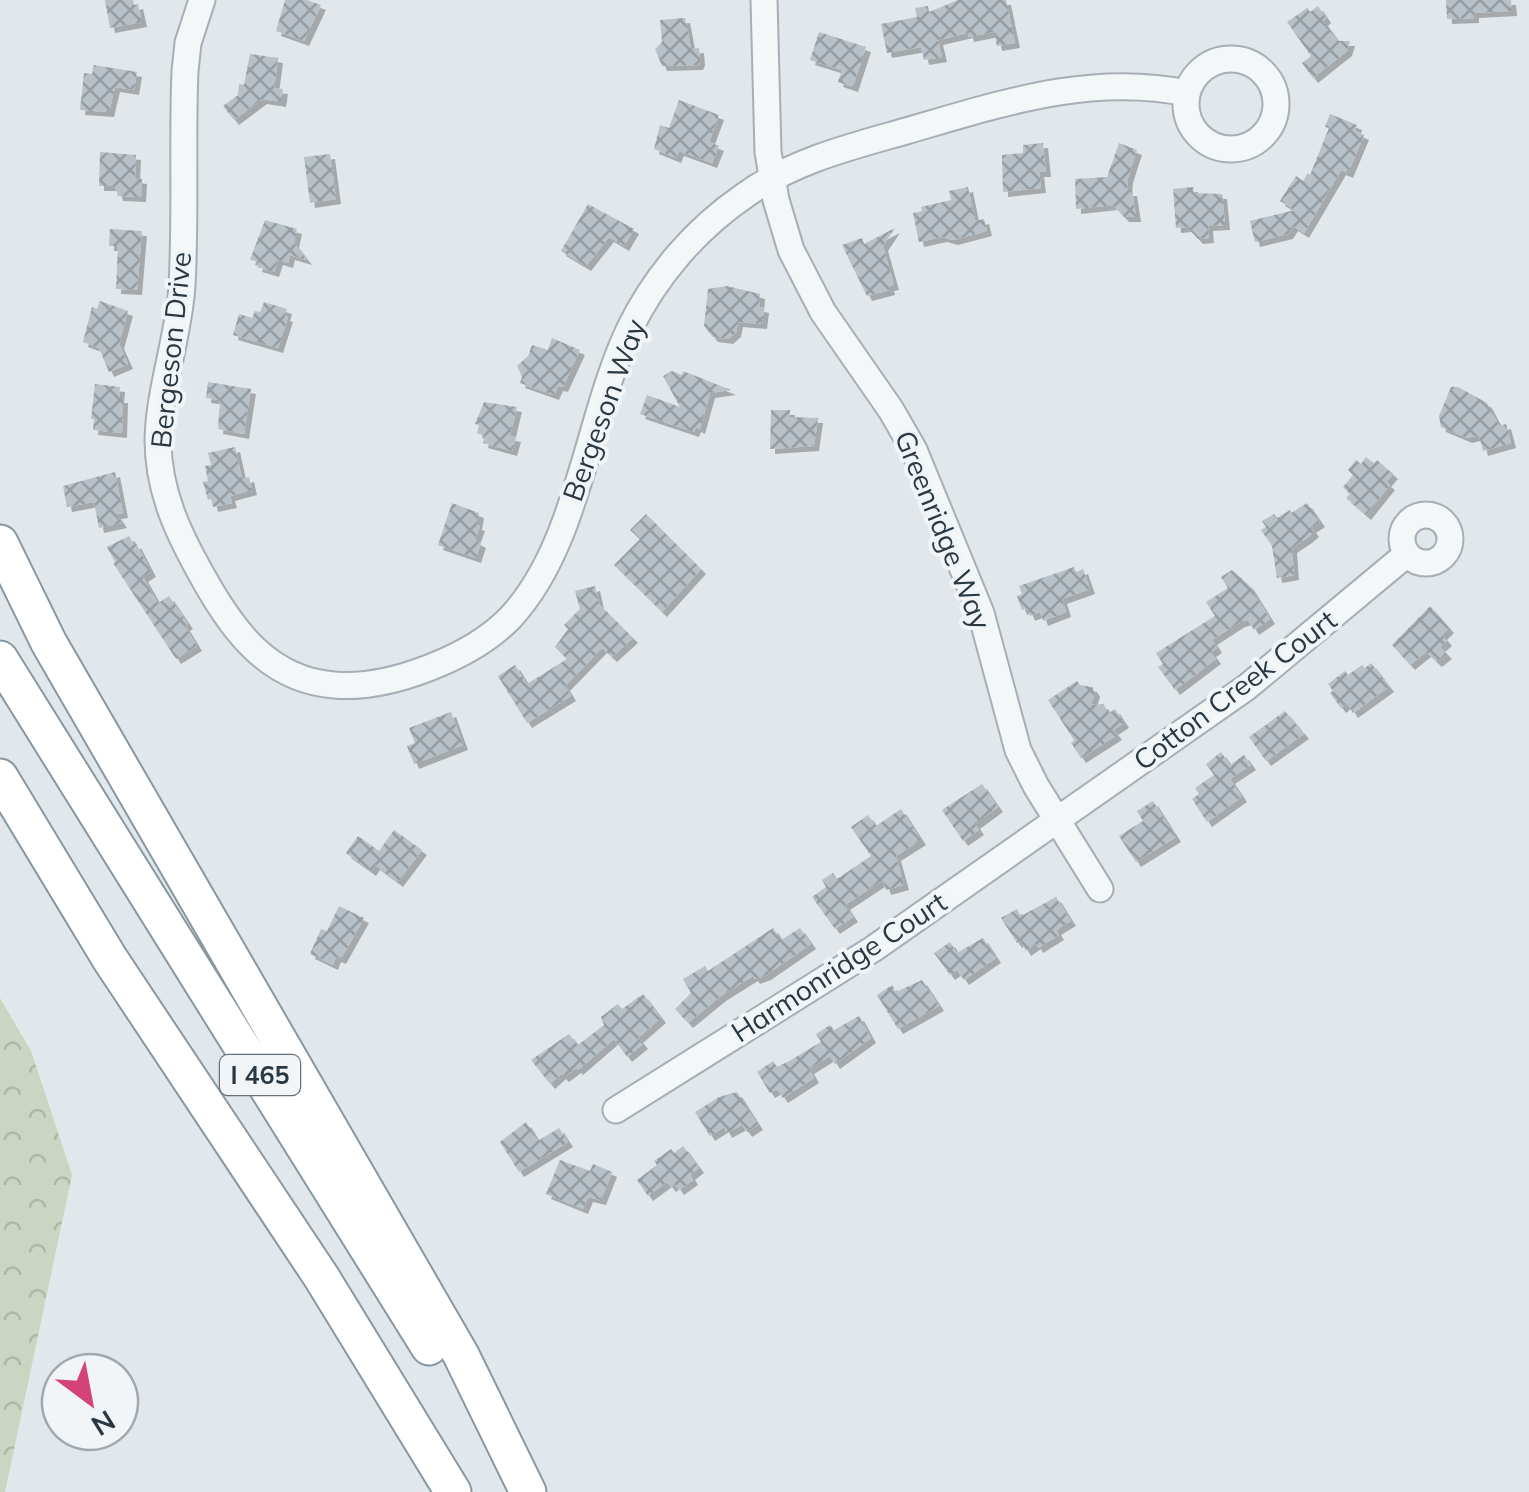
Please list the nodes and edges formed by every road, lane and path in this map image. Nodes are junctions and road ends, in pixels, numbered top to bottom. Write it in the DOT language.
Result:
graph roads {
  1 [pos="202,0"];
  2 [pos="764,0"];
  3 [pos="1188,93"];
  4 [pos="771,179"];
  5 [pos="0,543"];
  6 [pos="1407,554"];
  7 [pos="231,625"];
  8 [pos="0,659"];
  9 [pos="0,778"];
  10 [pos="0,800"];
  11 [pos="1058,820"];
  12 [pos="1100,890"];
  13 [pos="110,959"];
  14 [pos="616,1110"];
  15 [pos="453,1492"];
  16 [pos="519,1492"];
  17 [pos="528,1492"];
  1 -- 7 [label="street, Bergeson Drive"];
  2 -- 4 [label="street, Greenridge Way"];
  3 -- 4 [label="street, Bergeson Way"];
  4 -- 7 [label="street, Bergeson Way"];
  4 -- 11 [label="street, Greenridge Way"];
  5 -- 17 [label="highway"];
  6 -- 11 [label="street, Cotton Creek Court"];
  8 -- 16 [label="highway, I 465"];
  9 -- 13 [label="highway, I 465"];
  10 -- 13 [label="highway"];
  11 -- 12 [label="street, Greenridge Way"];
  11 -- 14 [label="street, Harmonridge Court"];
  13 -- 15 [label="highway, I 465"];
}
